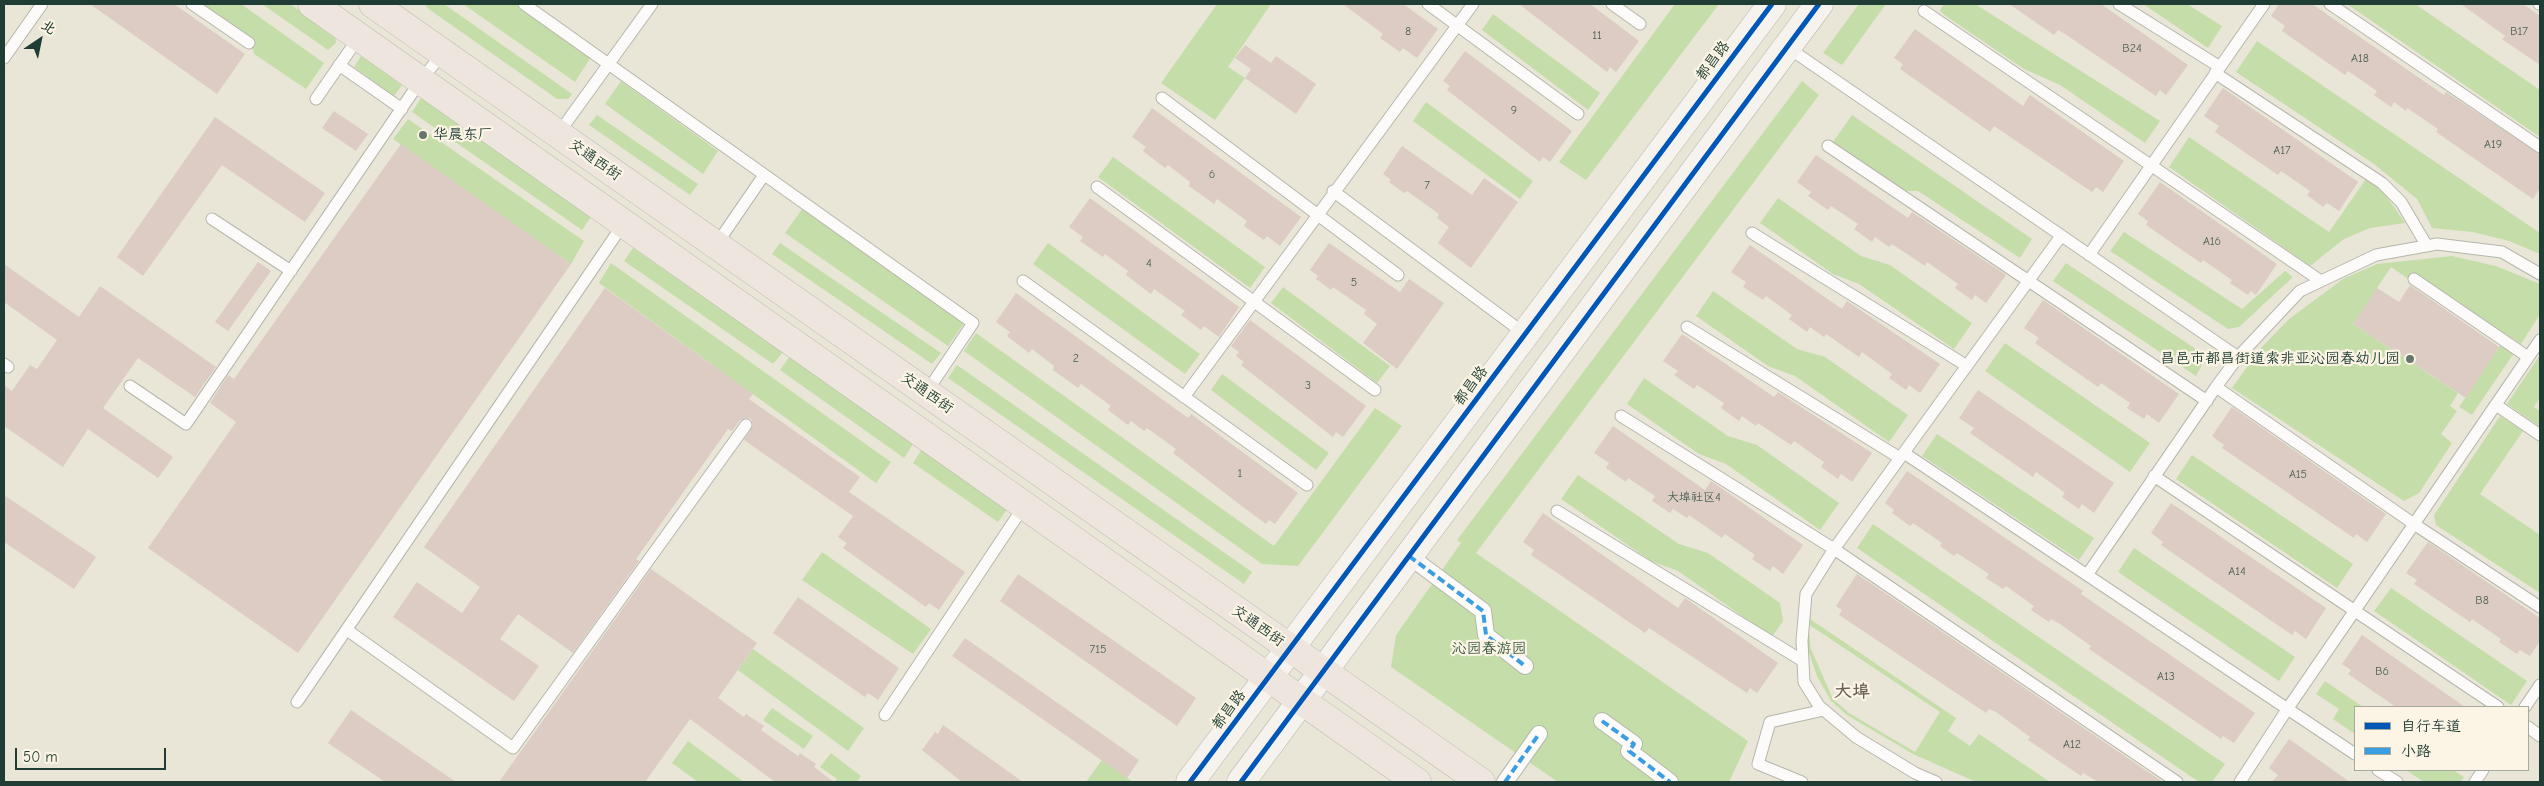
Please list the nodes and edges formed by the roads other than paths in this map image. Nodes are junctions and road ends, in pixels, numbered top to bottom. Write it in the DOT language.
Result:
graph roads {
  1 [pos="42,4"];
  2 [pos="192,4"];
  3 [pos="312,4"];
  4 [pos="372,4"];
  5 [pos="524,4"];
  6 [pos="652,4"];
  7 [pos="1428,4"];
  8 [pos="1473,4"];
  9 [pos="1612,4"];
  10 [pos="1772,4"];
  11 [pos="1819,4"];
  12 [pos="2119,4"];
  13 [pos="2264,4"];
  14 [pos="2330,4"];
  15 [pos="1924,11"];
  16 [pos="1640,24"];
  17 [pos="1457,25"];
  18 [pos="359,37"];
  19 [pos="248,43"];
  20 [pos="1787,47"];
  21 [pos="442,53"];
  22 [pos="4,58"];
  23 [pos="608,64"];
  24 [pos="339,65"];
  25 [pos="2218,70"];
  26 [pos="421,80"];
  27 [pos="1162,98"];
  28 [pos="316,99"];
  29 [pos="402,109"];
  30 [pos="1578,114"];
  31 [pos="558,134"];
  32 [pos="1828,146"];
  33 [pos="2540,146"];
  34 [pos="2152,165"];
  35 [pos="764,175"];
  36 [pos="1097,187"];
  37 [pos="1333,191"];
  38 [pos="1317,214"];
  39 [pos="212,218"];
  40 [pos="624,223"];
  41 [pos="1752,233"];
  42 [pos="2061,236"];
  43 [pos="716,245"];
  44 [pos="2427,246"];
  45 [pos="2089,255"];
  46 [pos="290,272"];
  47 [pos="2540,274"];
  48 [pos="1398,275"];
  49 [pos="2414,279"];
  50 [pos="2029,280"];
  51 [pos="1023,281"];
  52 [pos="2321,281"];
  53 [pos="1254,301"];
  54 [pos="1687,327"];
  55 [pos="1525,334"];
  56 [pos="2540,340"];
  57 [pos="2238,357"];
  58 [pos="2528,357"];
  59 [pos="1967,366"];
  60 [pos="130,386"];
  61 [pos="2216,387"];
  62 [pos="1375,390"];
  63 [pos="926,393"];
  64 [pos="1184,397"];
  65 [pos="2207,401"];
  66 [pos="2496,405"];
  67 [pos="1621,416"];
  68 [pos="746,425"];
  69 [pos="2540,435"];
  70 [pos="1902,455"];
  71 [pos="2154,476"];
  72 [pos="1307,486"];
  73 [pos="1024,506"];
  74 [pos="1557,511"];
  75 [pos="2414,524"];
  76 [pos="1834,549"];
  77 [pos="1409,556"];
  78 [pos="2087,575"];
  79 [pos="2540,606"];
  80 [pos="2355,610"];
  81 [pos="347,630"];
  82 [pos="1290,649"];
  83 [pos="1803,661"];
  84 [pos="1525,666"];
  85 [pos="1323,671"];
  86 [pos="1268,678"];
  87 [pos="2540,685"];
  88 [pos="1301,701"];
  89 [pos="297,702"];
  90 [pos="2497,706"];
  91 [pos="2526,706"];
  92 [pos="2288,708"];
  93 [pos="1824,710"];
  94 [pos="885,715"];
  95 [pos="1602,721"];
  96 [pos="2529,728"];
  97 [pos="1539,734"];
  98 [pos="2540,736"];
  99 [pos="2354,753"];
  100 [pos="2380,771"];
  101 [pos="2482,771"];
  102 [pos="1190,782"];
  103 [pos="1241,782"];
  104 [pos="1417,782"];
  105 [pos="1481,782"];
  106 [pos="1505,782"];
  107 [pos="1670,782"];
  108 [pos="1802,782"];
  109 [pos="1936,782"];
  110 [pos="2178,782"];
  111 [pos="2240,782"];
  112 [pos="2397,782"];
  113 [pos="2475,782"];
  1 -- 22 [label="lane"];
  2 -- 19 [label="lane"];
  3 -- 18 [label="main road"];
  4 -- 21 [label="main road, 交通西街"];
  5 -- 23 [label="lane"];
  6 -- 23 [label="lane"];
  7 -- 17 [label="lane"];
  8 -- 17 [label="lane"];
  9 -- 16 [label="lane"];
  10 -- 55 [label="main road, 都昌路"];
  11 -- 20 [label="main road"];
  12 -- 25 [label="lane"];
  13 -- 25 [label="lane"];
  14 -- 33 [label="lane"];
  15 -- 34 [label="lane"];
  17 -- 30 [label="lane"];
  17 -- 37 [label="lane"];
  18 -- 24 [label="lane"];
  18 -- 26 [label="main road"];
  20 -- 42 [label="lane"];
  20 -- 77 [label="main road"];
  21 -- 26 [label="lane"];
  21 -- 31 [label="main road, 交通西街"];
  23 -- 31 [label="lane"];
  23 -- 35 [label="lane"];
  24 -- 28 [label="lane"];
  24 -- 29 [label="lane"];
  25 -- 34 [label="lane"];
  25 -- 44 [label="lane"];
  26 -- 29 [label="lane"];
  26 -- 40 [label="main road"];
  27 -- 38 [label="lane"];
  29 -- 46 [label="lane"];
  31 -- 43 [label="main road, 交通西街"];
  32 -- 50 [label="lane"];
  34 -- 45 [label="lane"];
  34 -- 52 [label="lane"];
  35 -- 43 [label="lane"];
  35 -- 63 [label="lane"];
  36 -- 53 [label="lane"];
  37 -- 38 [label="lane"];
  37 -- 55 [label="lane"];
  38 -- 48 [label="lane"];
  38 -- 53 [label="lane"];
  39 -- 46 [label="lane"];
  40 -- 73 [label="main road"];
  40 -- 81 [label="lane"];
  41 -- 59 [label="lane"];
  42 -- 45 [label="lane"];
  42 -- 50 [label="lane"];
  43 -- 63 [label="main road, 交通西街"];
  44 -- 47 [label="lane"];
  44 -- 52 [label="lane"];
  45 -- 57 [label="lane"];
  46 -- 60 [label="lane"];
  49 -- 58 [label="lane"];
  50 -- 59 [label="lane"];
  50 -- 65 [label="lane"];
  51 -- 64 [label="lane"];
  52 -- 57 [label="lane"];
  53 -- 62 [label="lane"];
  53 -- 64 [label="lane"];
  54 -- 70 [label="lane"];
  55 -- 82 [label="main road, 都昌路"];
  56 -- 58 [label="lane"];
  57 -- 61 [label="lane"];
  58 -- 66 [label="lane"];
  59 -- 70 [label="lane"];
  61 -- 65 [label="lane"];
  61 -- 75 [label="lane"];
  63 -- 82 [label="main road, 交通西街"];
  64 -- 72 [label="lane"];
  65 -- 71 [label="lane"];
  66 -- 69 [label="lane"];
  66 -- 75 [label="lane"];
  67 -- 76 [label="lane"];
  68 -- 81 [label="lane"];
  70 -- 76 [label="lane"];
  70 -- 78 [label="lane"];
  71 -- 78 [label="lane"];
  71 -- 80 [label="lane"];
  73 -- 86 [label="main road"];
  73 -- 94 [label="lane"];
  74 -- 83 [label="lane"];
  75 -- 79 [label="lane"];
  75 -- 80 [label="lane"];
  76 -- 83 [label="lane"];
  76 -- 110 [label="lane"];
  77 -- 84 [label="street"];
  77 -- 85 [label="main road"];
  78 -- 92 [label="lane"];
  80 -- 90 [label="lane"];
  80 -- 92 [label="lane"];
  81 -- 89 [label="lane"];
  82 -- 85 [label="main road, 交通西街"];
  82 -- 86 [label="main road, 都昌路"];
  83 -- 93 [label="lane"];
  85 -- 88 [label="main road"];
  85 -- 105 [label="main road, 交通西街"];
  86 -- 88 [label="main road"];
  86 -- 102 [label="main road, 都昌路"];
  87 -- 91 [label="lane"];
  88 -- 103 [label="main road"];
  88 -- 104 [label="main road"];
  92 -- 99 [label="lane"];
  92 -- 111 [label="lane"];
  93 -- 108 [label="lane"];
  93 -- 109 [label="lane"];
  95 -- 107 [label="street"];
  96 -- 98 [label="lane"];
  97 -- 106 [label="street"];
  100 -- 112 [label="lane"];
  101 -- 113 [label="lane"];
}
